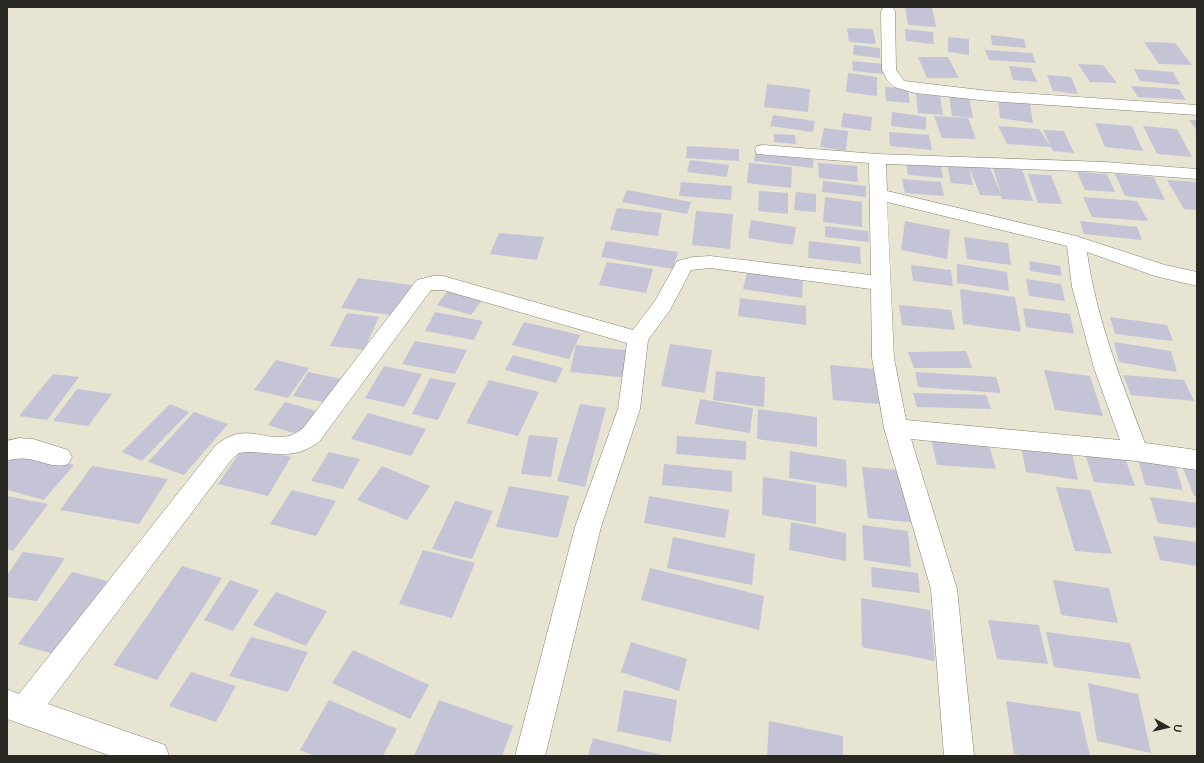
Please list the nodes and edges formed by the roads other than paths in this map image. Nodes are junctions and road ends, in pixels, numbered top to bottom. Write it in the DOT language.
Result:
graph roads {
  1 [pos="888,11"];
  2 [pos="1197,110"];
  3 [pos="763,150"];
  4 [pos="877,159"];
  5 [pos="1197,174"];
  6 [pos="879,195"];
  7 [pos="1076,242"];
  8 [pos="1197,279"];
  9 [pos="881,282"];
  10 [pos="638,340"];
  11 [pos="896,428"];
  12 [pos="7,451"];
  13 [pos="1136,451"];
  14 [pos="60,457"];
  15 [pos="1197,460"];
  16 [pos="16,707"];
  17 [pos="154,756"];
  18 [pos="530,756"];
  19 [pos="959,756"];
  1 -- 2 [label="street"];
  3 -- 4 [label="street"];
  4 -- 5 [label="street"];
  4 -- 6 [label="street"];
  6 -- 7 [label="street"];
  6 -- 9 [label="street"];
  7 -- 8 [label="street"];
  7 -- 13 [label="street"];
  9 -- 10 [label="street"];
  9 -- 11 [label="street"];
  10 -- 16 [label="street"];
  10 -- 18 [label="street"];
  11 -- 13 [label="street"];
  11 -- 19 [label="street"];
  12 -- 14 [label="street"];
  13 -- 15 [label="street"];
  16 -- 17 [label="street"];
}
